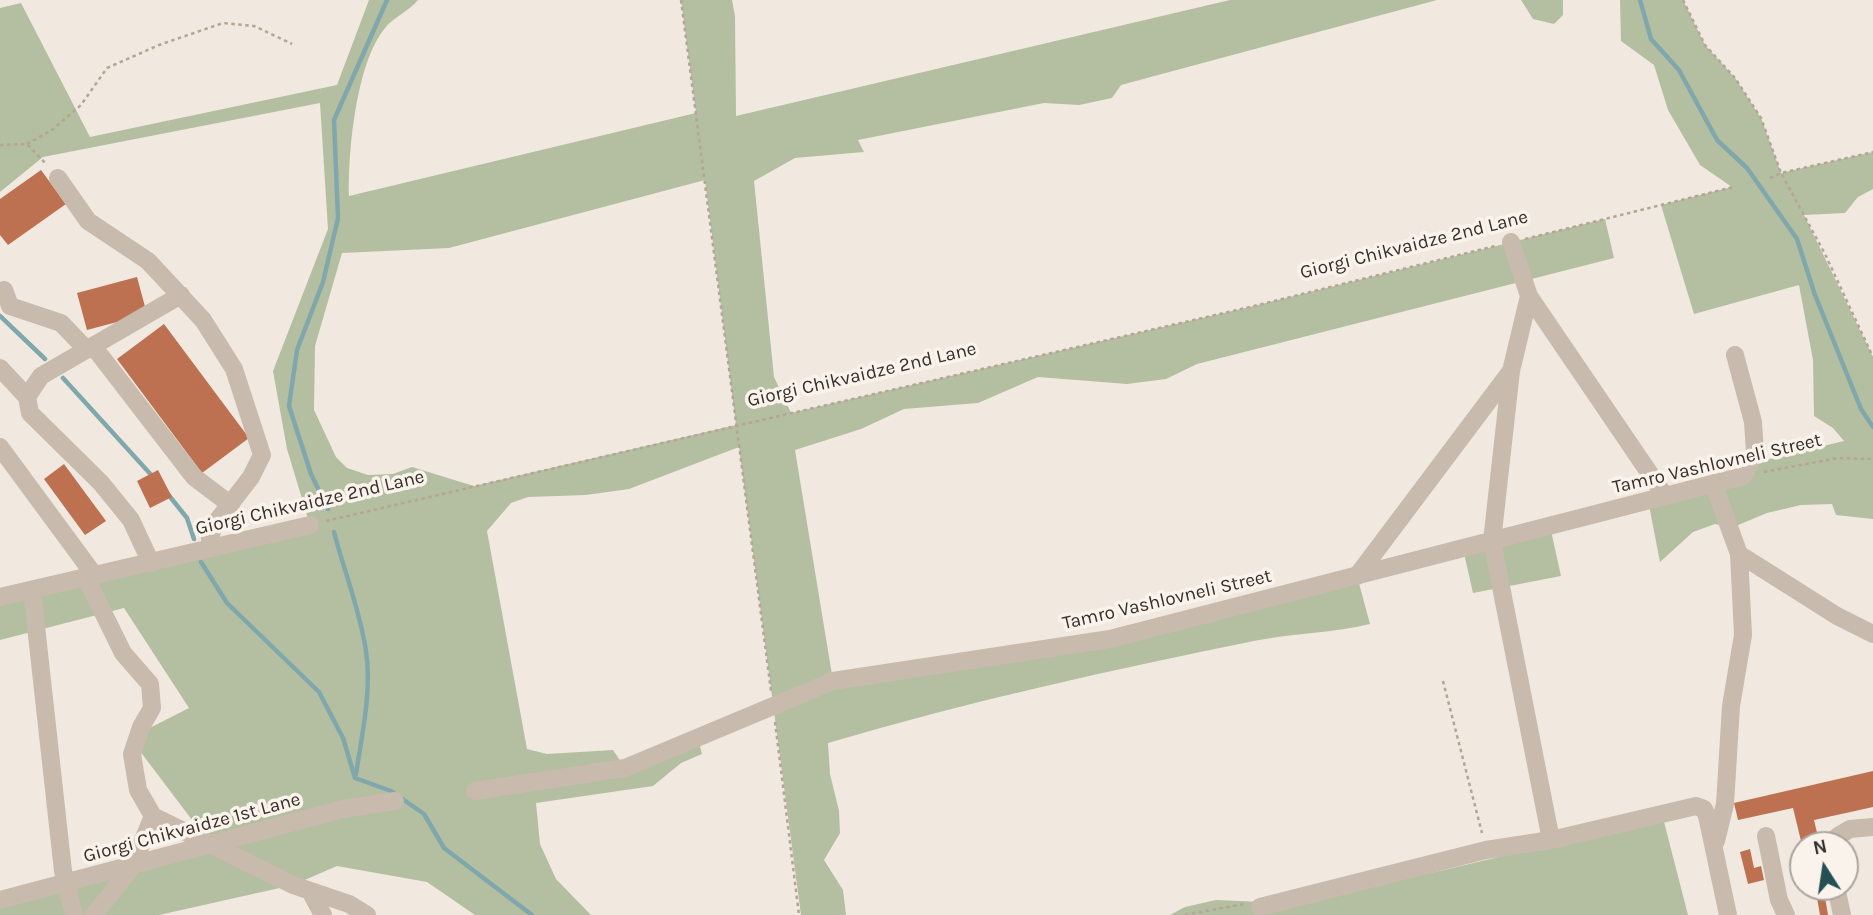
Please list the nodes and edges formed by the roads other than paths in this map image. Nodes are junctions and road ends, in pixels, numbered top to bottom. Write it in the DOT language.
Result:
graph roads {
  1 [pos="58,178"];
  2 [pos="1511,242"];
  3 [pos="4,290"];
  4 [pos="181,295"];
  5 [pos="1529,296"];
  6 [pos="90,347"];
  7 [pos="1735,355"];
  8 [pos="0,368"];
  9 [pos="1511,372"];
  10 [pos="27,397"];
  11 [pos="0,447"];
  12 [pos="1713,483"];
  13 [pos="1665,496"];
  14 [pos="231,505"];
  15 [pos="310,525"];
  16 [pos="1492,541"];
  17 [pos="212,548"];
  18 [pos="1739,554"];
  19 [pos="151,563"];
  20 [pos="1357,576"];
  21 [pos="90,577"];
  22 [pos="32,590"];
  23 [pos="0,597"];
  24 [pos="1873,634"];
  25 [pos="475,791"];
  26 [pos="396,802"];
  27 [pos="153,816"];
  28 [pos="1873,827"];
  29 [pos="1847,831"];
  30 [pos="1766,836"];
  31 [pos="1551,839"];
  32 [pos="211,846"];
  33 [pos="1714,848"];
  34 [pos="132,867"];
  35 [pos="65,884"];
  36 [pos="310,891"];
  37 [pos="0,900"];
  38 [pos="1260,907"];
  39 [pos="74,915"];
  40 [pos="94,915"];
  41 [pos="323,915"];
  42 [pos="367,915"];
  43 [pos="1728,915"];
  44 [pos="1786,915"];
  1 -- 4 [label="street"];
  2 -- 5 [label="street"];
  3 -- 6 [label="street"];
  4 -- 6 [label="street"];
  4 -- 14 [label="street"];
  5 -- 9 [label="street"];
  5 -- 13 [label="street"];
  6 -- 10 [label="street"];
  6 -- 14 [label="street"];
  7 -- 12 [label="street, Tamro Vashlovneli Street"];
  8 -- 10 [label="street"];
  9 -- 16 [label="street"];
  9 -- 20 [label="street"];
  10 -- 19 [label="street"];
  11 -- 21 [label="street"];
  12 -- 13 [label="street, Tamro Vashlovneli Street"];
  12 -- 18 [label="street"];
  13 -- 16 [label="street, Tamro Vashlovneli Street"];
  14 -- 17 [label="street"];
  15 -- 17 [label="street, Giorgi Chikvaidze 2nd Lane"];
  16 -- 20 [label="street, Tamro Vashlovneli Street"];
  16 -- 31 [label="street"];
  17 -- 19 [label="street, Giorgi Chikvaidze 2nd Lane"];
  18 -- 24 [label="street"];
  18 -- 33 [label="street"];
  19 -- 21 [label="street, Giorgi Chikvaidze 2nd Lane"];
  20 -- 25 [label="street, Tamro Vashlovneli Street"];
  21 -- 22 [label="street, Giorgi Chikvaidze 2nd Lane"];
  21 -- 27 [label="street"];
  22 -- 23 [label="street, Giorgi Chikvaidze 2nd Lane"];
  22 -- 35 [label="street"];
  26 -- 32 [label="street, Giorgi Chikvaidze 1st Lane"];
  27 -- 32 [label="street"];
  27 -- 34 [label="street"];
  28 -- 29 [label="street"];
  30 -- 44 [label="street"];
  31 -- 33 [label="street"];
  31 -- 38 [label="street"];
  32 -- 34 [label="street, Giorgi Chikvaidze 1st Lane"];
  32 -- 36 [label="street"];
  33 -- 43 [label="street"];
  34 -- 35 [label="street, Giorgi Chikvaidze 1st Lane"];
  34 -- 40 [label="street"];
  35 -- 37 [label="street, Giorgi Chikvaidze 1st Lane"];
  35 -- 39 [label="street"];
  36 -- 41 [label="street"];
  36 -- 42 [label="street"];
}
